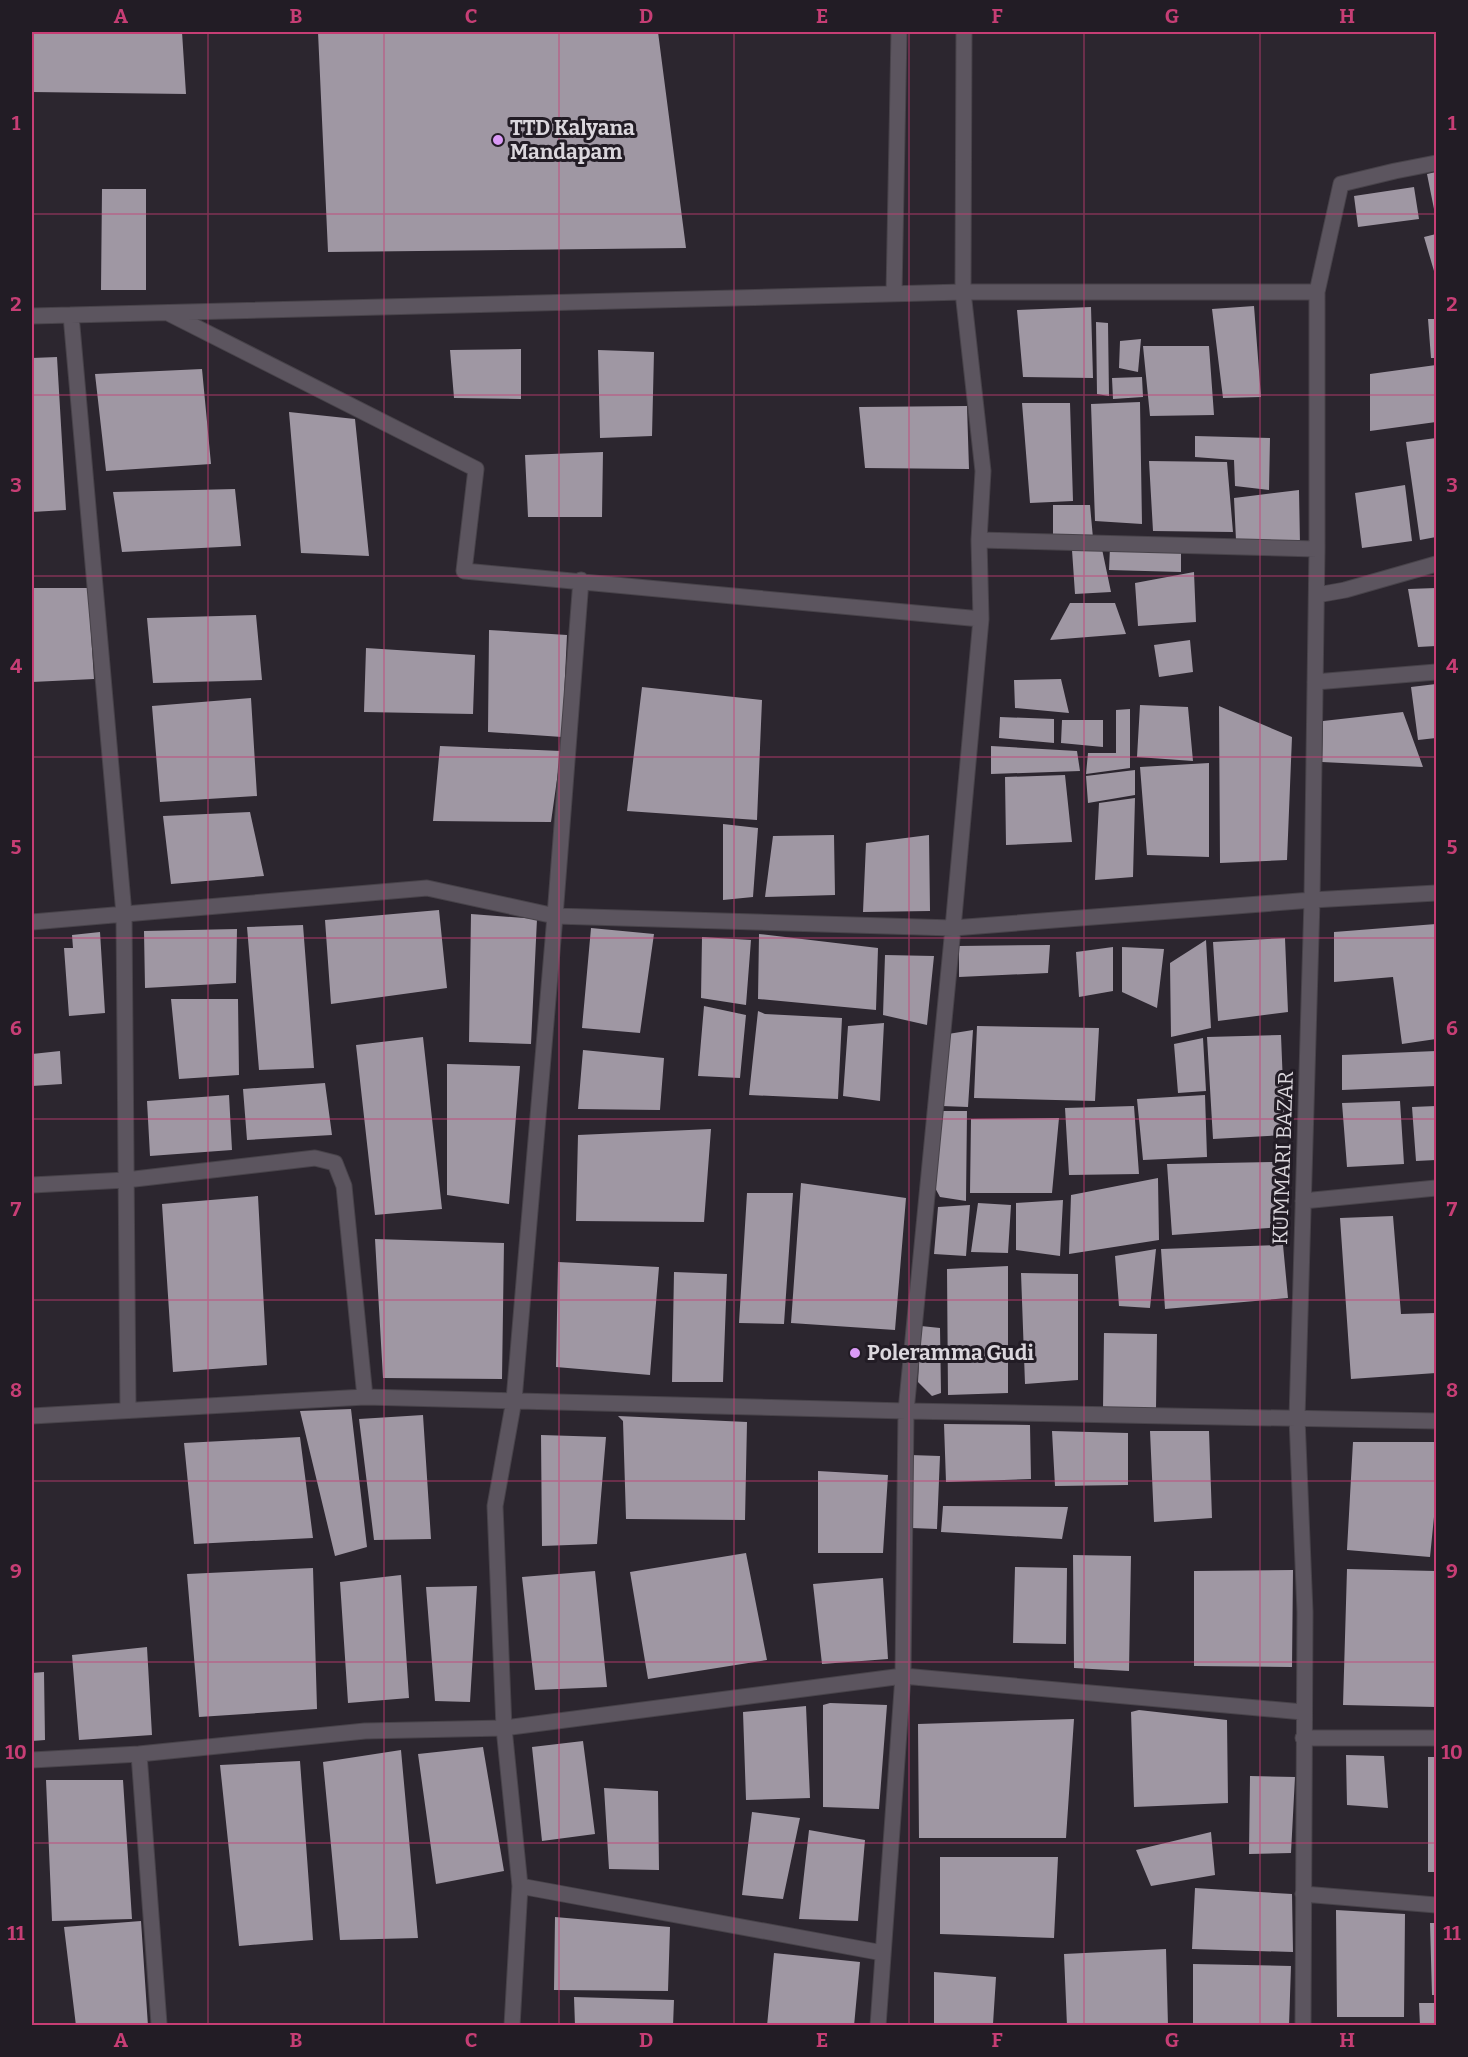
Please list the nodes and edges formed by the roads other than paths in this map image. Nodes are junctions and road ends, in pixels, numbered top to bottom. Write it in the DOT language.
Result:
graph roads {
  1 [pos="899,32"];
  2 [pos="964,32"];
  3 [pos="1437,163"];
  4 [pos="963,292"];
  5 [pos="1317,292"];
  6 [pos="894,294"];
  7 [pos="167,313"];
  8 [pos="72,315"];
  9 [pos="32,316"];
  10 [pos="979,540"];
  11 [pos="1317,549"];
  12 [pos="1437,564"];
  13 [pos="581,580"];
  14 [pos="1317,595"];
  15 [pos="981,619"];
  16 [pos="1437,672"];
  17 [pos="1315,682"];
  18 [pos="1437,893"];
  19 [pos="1312,900"];
  20 [pos="124,914"];
  21 [pos="555,916"];
  22 [pos="32,922"];
  23 [pos="953,928"];
  24 [pos="126,1180"];
  25 [pos="32,1185"];
  26 [pos="1437,1188"];
  27 [pos="1303,1201"];
  28 [pos="365,1397"];
  29 [pos="514,1400"];
  30 [pos="128,1410"];
  31 [pos="906,1411"];
  32 [pos="32,1416"];
  33 [pos="1297,1418"];
  34 [pos="1437,1421"];
  35 [pos="903,1676"];
  36 [pos="1304,1712"];
  37 [pos="504,1728"];
  38 [pos="1303,1738"];
  39 [pos="1437,1738"];
  40 [pos="139,1754"];
  41 [pos="32,1761"];
  42 [pos="520,1886"];
  43 [pos="1303,1894"];
  44 [pos="1437,1905"];
  45 [pos="883,1953"];
  46 [pos="159,2024"];
  47 [pos="512,2025"];
  48 [pos="878,2025"];
  49 [pos="1303,2025"];
  1 -- 6 [label="street"];
  2 -- 4 [label="street"];
  3 -- 5 [label="street, KUMMARI BAZAR"];
  4 -- 5 [label="street"];
  4 -- 6 [label="street"];
  4 -- 10 [label="street"];
  5 -- 11 [label="street, KUMMARI BAZAR"];
  6 -- 7 [label="street"];
  7 -- 8 [label="street"];
  7 -- 13 [label="street"];
  8 -- 9 [label="street"];
  8 -- 20 [label="street"];
  10 -- 11 [label="street"];
  10 -- 15 [label="street"];
  11 -- 14 [label="street, KUMMARI BAZAR"];
  12 -- 14 [label="street"];
  13 -- 15 [label="street"];
  13 -- 21 [label="street"];
  14 -- 17 [label="street, KUMMARI BAZAR"];
  15 -- 23 [label="street"];
  16 -- 17 [label="street"];
  17 -- 19 [label="street, KUMMARI BAZAR"];
  18 -- 19 [label="street"];
  19 -- 23 [label="street"];
  19 -- 27 [label="street, KUMMARI BAZAR"];
  20 -- 21 [label="street"];
  20 -- 22 [label="street"];
  20 -- 24 [label="street"];
  21 -- 23 [label="street"];
  21 -- 29 [label="street"];
  23 -- 31 [label="street"];
  24 -- 25 [label="street"];
  24 -- 28 [label="street"];
  24 -- 30 [label="street"];
  26 -- 27 [label="street"];
  27 -- 33 [label="street, KUMMARI BAZAR"];
  28 -- 29 [label="street"];
  28 -- 30 [label="street"];
  29 -- 31 [label="street"];
  29 -- 37 [label="street"];
  30 -- 32 [label="street"];
  31 -- 33 [label="street"];
  31 -- 35 [label="street"];
  33 -- 34 [label="street"];
  33 -- 36 [label="street, KUMMARI BAZAR"];
  35 -- 36 [label="street"];
  35 -- 37 [label="street"];
  35 -- 45 [label="street"];
  36 -- 38 [label="street, KUMMARI BAZAR"];
  37 -- 40 [label="street"];
  37 -- 42 [label="street"];
  38 -- 39 [label="street"];
  38 -- 43 [label="street, KUMMARI BAZAR"];
  40 -- 41 [label="street"];
  40 -- 46 [label="street"];
  42 -- 45 [label="street"];
  42 -- 47 [label="street"];
  43 -- 44 [label="street"];
  43 -- 49 [label="street, KUMMARI BAZAR"];
  45 -- 48 [label="street"];
}
